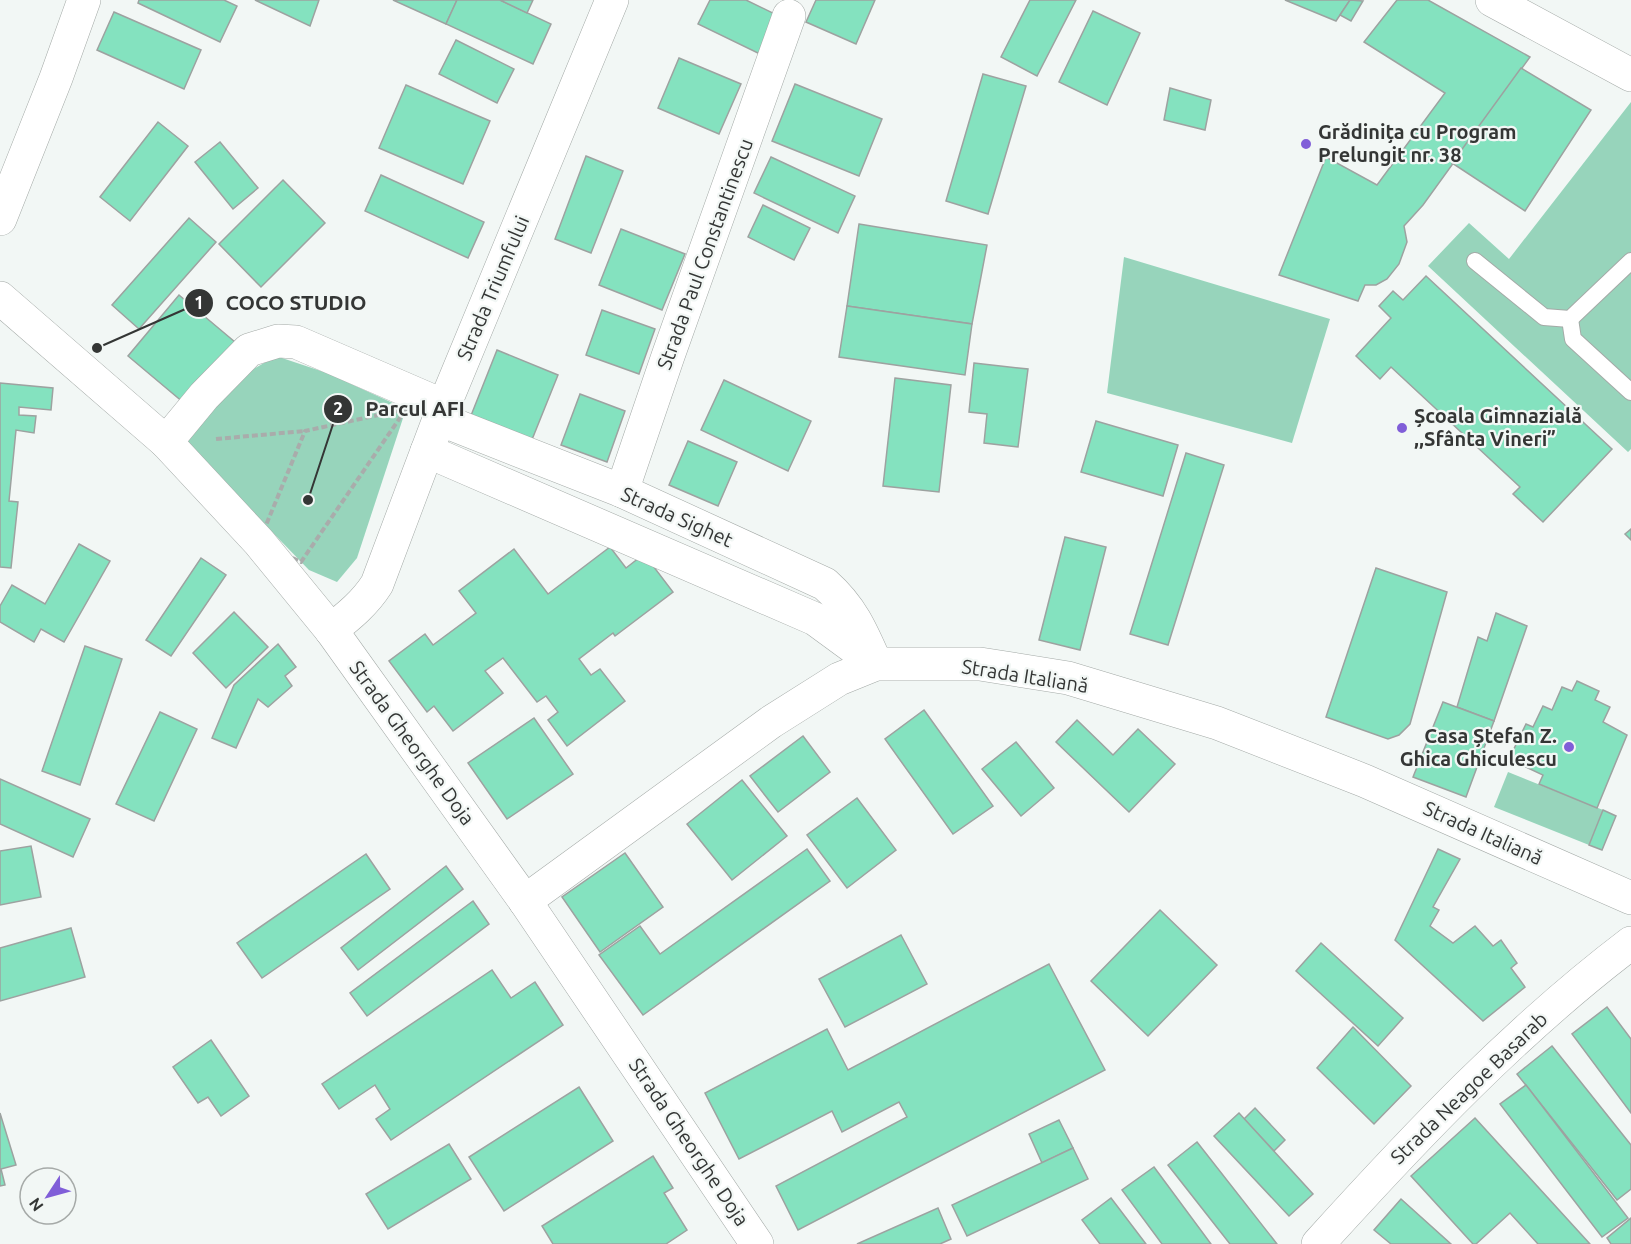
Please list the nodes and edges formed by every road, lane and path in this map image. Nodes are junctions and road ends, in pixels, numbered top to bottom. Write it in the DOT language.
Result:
graph roads {
  1 [pos="84,0"];
  2 [pos="612,0"];
  3 [pos="1492,0"];
  4 [pos="789,16"];
  5 [pos="1631,75"];
  6 [pos="0,219"];
  7 [pos="1475,261"];
  8 [pos="1631,261"];
  9 [pos="0,298"];
  10 [pos="1570,319"];
  11 [pos="1631,392"];
  12 [pos="441,412"];
  13 [pos="305,431"];
  14 [pos="166,442"];
  15 [pos="427,451"];
  16 [pos="622,491"];
  17 [pos="259,542"];
  18 [pos="331,630"];
  19 [pos="876,664"];
  20 [pos="1631,898"];
  21 [pos="525,902"];
  22 [pos="1631,943"];
  23 [pos="757,1244"];
  24 [pos="1318,1244"];
  1 -- 6 [label="street"];
  2 -- 12 [label="street, Strada Triumfului"];
  3 -- 5 [label="street"];
  4 -- 16 [label="street, Strada Paul Constantinescu"];
  7 -- 10 [label="lane"];
  8 -- 10 [label="lane"];
  9 -- 14 [label="street, Strada Gheorghe Doja"];
  10 -- 11 [label="lane"];
  12 -- 14 [label="street, Strada Sighet"];
  12 -- 15 [label="street, Strada Triumfului"];
  12 -- 16 [label="street, Strada Sighet"];
  13 -- 14 [label="path"];
  13 -- 17 [label="path"];
  13 -- 17 [label="path"];
  14 -- 17 [label="street, Strada Gheorghe Doja"];
  15 -- 18 [label="street, Strada Triumfului"];
  15 -- 19 [label="street"];
  16 -- 19 [label="street, Strada Sighet"];
  17 -- 18 [label="street, Strada Gheorghe Doja"];
  18 -- 21 [label="street, Strada Gheorghe Doja"];
  19 -- 20 [label="street, Strada Italiană"];
  19 -- 21 [label="street, Strada Italiană"];
  21 -- 23 [label="street, Strada Gheorghe Doja"];
  22 -- 24 [label="street, Strada Neagoe Basarab"];
}
